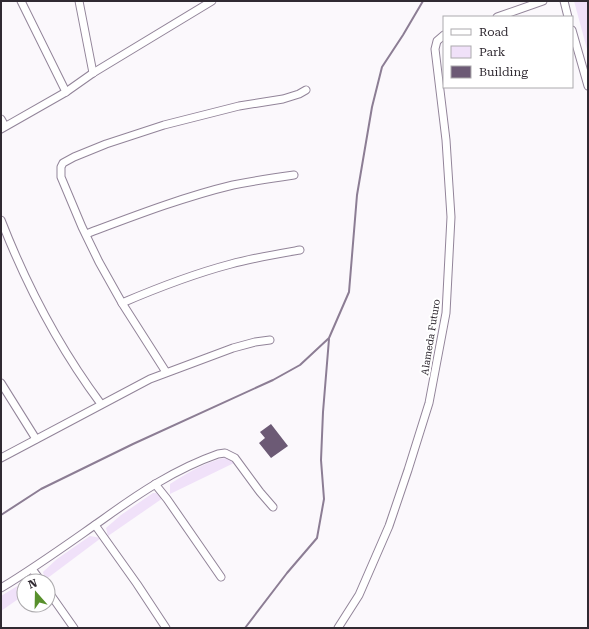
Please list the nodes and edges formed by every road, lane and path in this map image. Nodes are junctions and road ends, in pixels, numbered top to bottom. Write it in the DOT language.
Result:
graph roads {
  1 [pos="21,1"];
  2 [pos="78,1"];
  3 [pos="212,1"];
  4 [pos="543,1"];
  5 [pos="564,1"];
  6 [pos="500,16"];
  7 [pos="568,16"];
  8 [pos="573,34"];
  9 [pos="443,36"];
  10 [pos="94,73"];
  11 [pos="588,86"];
  12 [pos="306,90"];
  13 [pos="66,92"];
  14 [pos="1,119"];
  15 [pos="3,127"];
  16 [pos="294,175"];
  17 [pos="1,220"];
  18 [pos="86,234"];
  19 [pos="300,250"];
  20 [pos="122,303"];
  21 [pos="270,340"];
  22 [pos="166,372"];
  23 [pos="1,383"];
  24 [pos="101,404"];
  25 [pos="36,439"];
  26 [pos="1,458"];
  27 [pos="155,484"];
  28 [pos="273,507"];
  29 [pos="95,525"];
  30 [pos="32,569"];
  31 [pos="35,573"];
  32 [pos="221,577"];
  33 [pos="1,588"];
  34 [pos="56,602"];
  35 [pos="74,628"];
  36 [pos="166,628"];
  37 [pos="338,628"];
  1 -- 13 [label="street"];
  2 -- 10 [label="street"];
  3 -- 10 [label="street"];
  4 -- 6 [label="street"];
  5 -- 7 [label="street"];
  8 -- 11 [label="street"];
  9 -- 37 [label="street, Alameda Futuro"];
  10 -- 13 [label="street"];
  12 -- 18 [label="street"];
  13 -- 15 [label="street"];
  14 -- 15 [label="street"];
  16 -- 18 [label="street"];
  17 -- 24 [label="street"];
  18 -- 20 [label="street"];
  19 -- 20 [label="street"];
  20 -- 22 [label="street"];
  21 -- 22 [label="street"];
  22 -- 24 [label="street"];
  23 -- 25 [label="street"];
  24 -- 25 [label="street"];
  25 -- 26 [label="street"];
  27 -- 28 [label="street"];
  27 -- 29 [label="street"];
  27 -- 32 [label="street"];
  29 -- 30 [label="street"];
  29 -- 36 [label="street"];
  30 -- 31 [label="street"];
  30 -- 33 [label="street"];
  34 -- 35 [label="street"];
}
